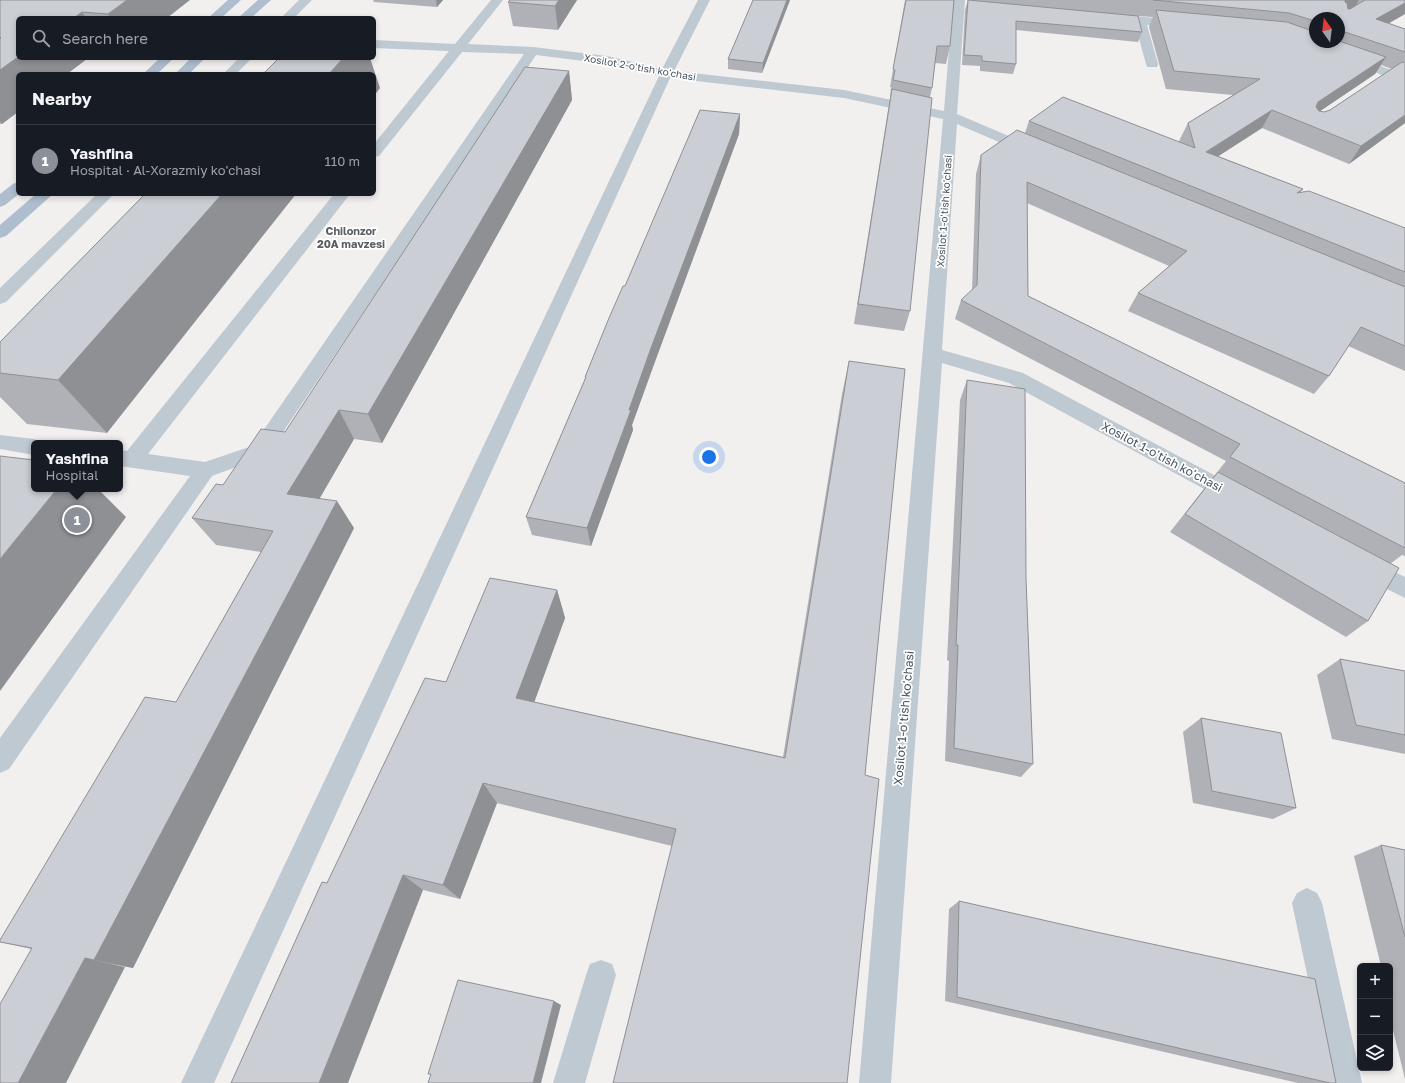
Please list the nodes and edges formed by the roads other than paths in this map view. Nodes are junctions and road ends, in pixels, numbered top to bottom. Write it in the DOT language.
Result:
graph roads {
  1 [pos="235,0"];
  2 [pos="265,0"];
  3 [pos="306,0"];
  4 [pos="497,0"];
  5 [pos="704,0"];
  6 [pos="962,3"];
  7 [pos="216,16"];
  8 [pos="246,16"];
  9 [pos="289,16"];
  10 [pos="1101,17"];
  11 [pos="1140,21"];
  12 [pos="1194,26"];
  13 [pos="376,44"];
  14 [pos="458,47"];
  15 [pos="533,51"];
  16 [pos="1338,55"];
  17 [pos="166,60"];
  18 [pos="197,60"];
  19 [pos="244,60"];
  20 [pos="1152,64"];
  21 [pos="151,72"];
  22 [pos="183,72"];
  23 [pos="231,72"];
  24 [pos="1388,73"];
  25 [pos="666,74"];
  26 [pos="1405,79"];
  27 [pos="1376,81"];
  28 [pos="952,117"];
  29 [pos="376,151"];
  30 [pos="1047,156"];
  31 [pos="16,189"];
  32 [pos="43,196"];
  33 [pos="104,196"];
  34 [pos="340,196"];
  35 [pos="0,202"];
  36 [pos="0,233"];
  37 [pos="0,298"];
  38 [pos="933,354"];
  39 [pos="0,442"];
  40 [pos="31,447"];
  41 [pos="126,459"];
  42 [pos="205,470"];
  43 [pos="1252,506"];
  44 [pos="1349,558"];
  45 [pos="1405,588"];
  46 [pos="0,760"];
  47 [pos="1307,903"];
  48 [pos="601,975"];
  49 [pos="197,1083"];
  50 [pos="569,1083"];
  51 [pos="875,1083"];
  52 [pos="1346,1083"];
  1 -- 7 [label="main road"];
  2 -- 8 [label="main road"];
  3 -- 9 [label="street"];
  4 -- 14 [label="street"];
  5 -- 25 [label="street"];
  6 -- 28 [label="street"];
  10 -- 11 [label="street"];
  11 -- 12 [label="street"];
  11 -- 20 [label="street"];
  13 -- 14 [label="street, Xosilot 2-o'tish ko'chasi"];
  14 -- 15 [label="street, Xosilot 2-o'tish ko'chasi"];
  14 -- 29 [label="street"];
  15 -- 25 [label="street, Xosilot 2-o'tish ko'chasi"];
  15 -- 42 [label="street"];
  16 -- 24 [label="street"];
  17 -- 21 [label="main road"];
  18 -- 22 [label="main road"];
  19 -- 23 [label="street"];
  24 -- 26 [label="street"];
  24 -- 27 [label="street"];
  25 -- 28 [label="street, Xosilot 2-o'tish ko'chasi"];
  25 -- 49 [label="street"];
  28 -- 30 [label="street, Xosilot 2-o'tish ko'chasi"];
  28 -- 38 [label="street, Xosilot 1-o'tish ko'chasi"];
  31 -- 35 [label="main road"];
  32 -- 36 [label="main road"];
  33 -- 37 [label="street"];
  34 -- 41 [label="street"];
  38 -- 43 [label="street, Xosilot 1-o'tish ko'chasi"];
  38 -- 51 [label="street, Xosilot 1-o'tish ko'chasi"];
  39 -- 40 [label="street"];
  41 -- 42 [label="street"];
  42 -- 46 [label="street"];
  44 -- 45 [label="street"];
  47 -- 52 [label="street"];
  48 -- 50 [label="street"];
}
